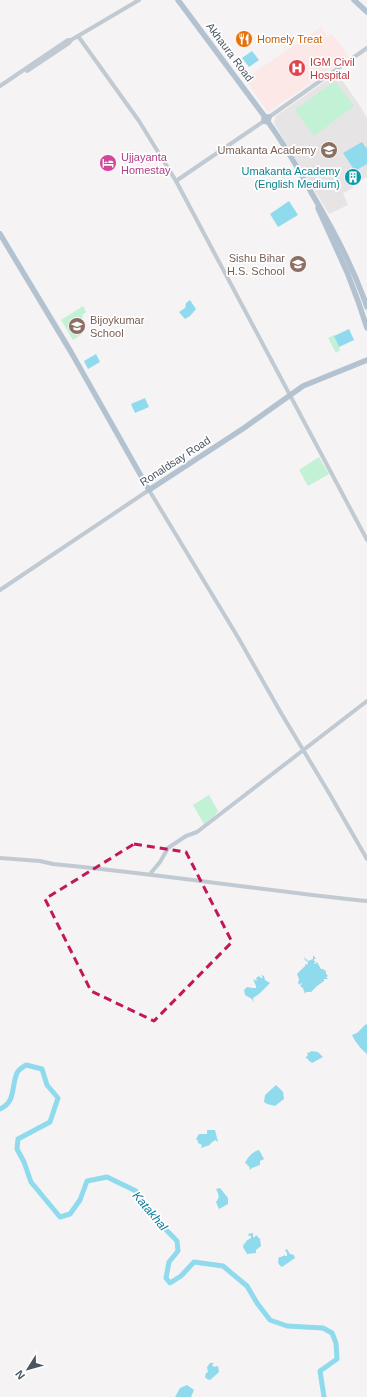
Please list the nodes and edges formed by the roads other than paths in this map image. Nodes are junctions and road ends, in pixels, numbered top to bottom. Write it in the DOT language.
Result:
graph roads {
  1 [pos="139,0"];
  2 [pos="178,0"];
  3 [pos="354,0"];
  4 [pos="367,12"];
  5 [pos="78,36"];
  6 [pos="367,48"];
  7 [pos="0,87"];
  8 [pos="267,119"];
  9 [pos="176,181"];
  10 [pos="312,193"];
  11 [pos="0,234"];
  12 [pos="367,307"];
  13 [pos="367,318"];
  14 [pos="367,328"];
  15 [pos="367,360"];
  16 [pos="290,394"];
  17 [pos="149,490"];
  18 [pos="367,540"];
  19 [pos="0,590"];
  20 [pos="367,702"];
  21 [pos="304,750"];
  22 [pos="0,858"];
  23 [pos="367,859"];
  24 [pos="150,874"];
  25 [pos="367,901"];
  1 -- 5 [label="street"];
  2 -- 8 [label="main road, Akhaura Road"];
  3 -- 4 [label="main road"];
  5 -- 7 [label="street"];
  5 -- 9 [label="street"];
  6 -- 8 [label="street"];
  8 -- 9 [label="street"];
  8 -- 10 [label="main road, Akhaura Road"];
  9 -- 16 [label="street"];
  10 -- 12 [label="main road, Akhaura Road"];
  10 -- 13 [label="main road"];
  10 -- 14 [label="main road, Akhaura Road"];
  11 -- 17 [label="main road"];
  15 -- 16 [label="main road, Ronaldsay Road"];
  16 -- 17 [label="main road, Ronaldsay Road"];
  16 -- 18 [label="street"];
  17 -- 19 [label="street, Ronaldsay Road"];
  17 -- 21 [label="street"];
  20 -- 21 [label="street"];
  21 -- 23 [label="street"];
  21 -- 24 [label="street"];
  22 -- 24 [label="street"];
  24 -- 25 [label="street"];
}
